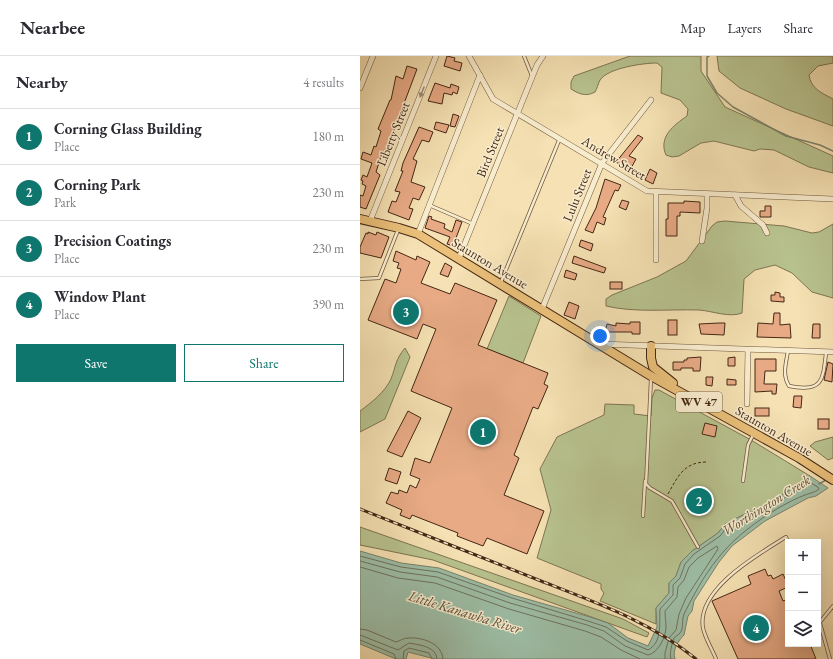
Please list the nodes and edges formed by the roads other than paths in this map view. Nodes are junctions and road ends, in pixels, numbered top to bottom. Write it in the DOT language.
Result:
graph roads {
  1 [pos="373,56"];
  2 [pos="436,56"];
  3 [pos="469,56"];
  4 [pos="524,56"];
  5 [pos="543,56"];
  6 [pos="480,76"];
  7 [pos="532,76"];
  8 [pos="360,88"];
  9 [pos="651,100"];
  10 [pos="518,113"];
  11 [pos="560,138"];
  12 [pos="602,163"];
  13 [pos="656,192"];
  14 [pos="707,194"];
  15 [pos="735,195"];
  16 [pos="833,199"];
  17 [pos="429,205"];
  18 [pos="360,219"];
  19 [pos="370,221"];
  20 [pos="472,224"];
  21 [pos="399,228"];
  22 [pos="767,233"];
  23 [pos="418,234"];
  24 [pos="702,241"];
  25 [pos="459,258"];
  26 [pos="656,260"];
  27 [pos="360,279"];
  28 [pos="500,284"];
  29 [pos="542,309"];
  30 [pos="600,344"];
  31 [pos="651,346"];
  32 [pos="748,350"];
  33 [pos="788,351"];
  34 [pos="826,352"];
  35 [pos="833,352"];
  36 [pos="651,358"];
  37 [pos="641,370"];
  38 [pos="651,376"];
  39 [pos="747,404"];
  40 [pos="704,405"];
  41 [pos="754,432"];
  42 [pos="646,480"];
  43 [pos="833,480"];
  44 [pos="742,481"];
  45 [pos="642,516"];
  46 [pos="787,539"];
  47 [pos="698,547"];
  48 [pos="833,606"];
  49 [pos="821,621"];
  50 [pos="821,626"];
  51 [pos="716,659"];
  52 [pos="830,659"];
  1 -- 8 [label="street"];
  2 -- 19 [label="street, Liberty Street, one-way"];
  3 -- 6 [label="street, Andrew Street"];
  4 -- 7 [label="lane"];
  5 -- 7 [label="street, Bird Street"];
  6 -- 10 [label="street, Andrew Street"];
  6 -- 17 [label="street"];
  7 -- 10 [label="street, Bird Street"];
  9 -- 12 [label="street, Lulu Street"];
  10 -- 11 [label="street, Andrew Street"];
  10 -- 20 [label="street, Bird Street"];
  11 -- 12 [label="street, Andrew Street"];
  11 -- 28 [label="lane"];
  12 -- 13 [label="street, Andrew Street"];
  12 -- 29 [label="street, Lulu Street"];
  13 -- 14 [label="street, Andrew Street"];
  13 -- 26 [label="street"];
  14 -- 15 [label="street, Andrew Street"];
  14 -- 24 [label="street"];
  15 -- 16 [label="street, Andrew Street"];
  15 -- 22 [label="street"];
  17 -- 20 [label="lane"];
  17 -- 23 [label="street"];
  18 -- 19 [label="main road, Staunton Avenue / WV 47"];
  19 -- 21 [label="main road, Staunton Avenue / WV 47"];
  20 -- 25 [label="street, Bird Street"];
  21 -- 23 [label="main road, Staunton Avenue / WV 47"];
  21 -- 27 [label="lane"];
  23 -- 25 [label="main road, Staunton Avenue / WV 47"];
  25 -- 28 [label="main road, Staunton Avenue / WV 47"];
  28 -- 29 [label="main road, Staunton Avenue / WV 47"];
  29 -- 30 [label="main road, Staunton Avenue / WV 47"];
  30 -- 31 [label="street, Staunton Avenue"];
  30 -- 37 [label="main road, Staunton Avenue / WV 47"];
  31 -- 32 [label="street, Staunton Avenue"];
  31 -- 36 [label="main road"];
  32 -- 33 [label="street, Staunton Avenue"];
  32 -- 39 [label="street"];
  33 -- 34 [label="street, Staunton Avenue"];
  33 -- 34 [label="lane"];
  34 -- 35 [label="street, Staunton Avenue"];
  36 -- 37 [label="main road"];
  36 -- 40 [label="main road"];
  37 -- 38 [label="main road, Staunton Avenue / WV 47"];
  38 -- 40 [label="main road, Staunton Avenue / WV 47"];
  38 -- 42 [label="lane"];
  40 -- 41 [label="main road, Staunton Avenue / WV 47"];
  41 -- 43 [label="main road, Staunton Avenue / WV 47"];
  41 -- 44 [label="lane"];
  42 -- 45 [label="lane"];
  42 -- 47 [label="lane"];
  46 -- 51 [label="lane"];
  48 -- 49 [label="lane"];
  50 -- 52 [label="lane"];
}
